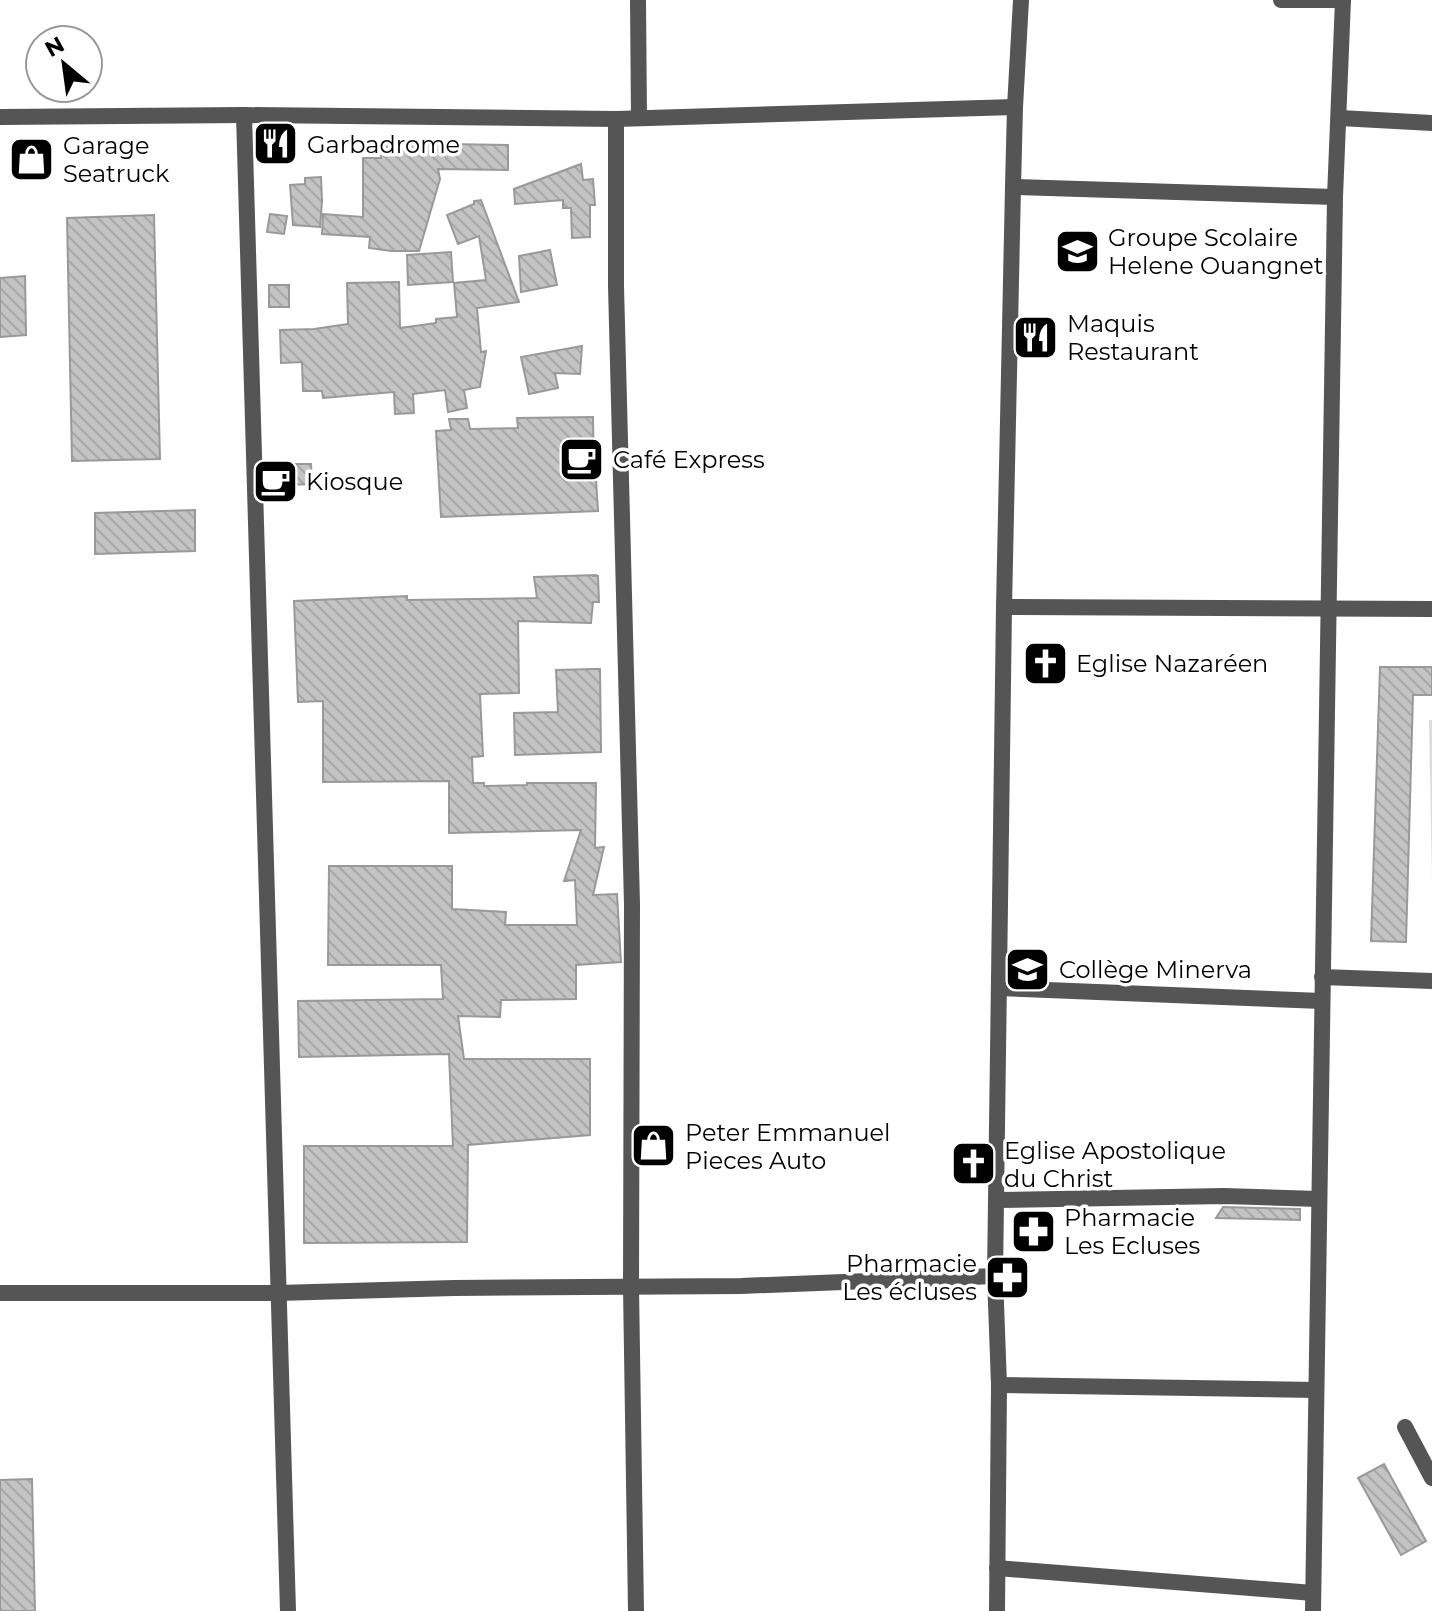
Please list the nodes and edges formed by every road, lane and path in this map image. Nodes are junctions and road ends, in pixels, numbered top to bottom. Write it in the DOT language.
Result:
graph roads {
  1 [pos="638,0"];
  2 [pos="1021,0"];
  3 [pos="1281,0"];
  4 [pos="1343,0"];
  5 [pos="1015,107"];
  6 [pos="244,115"];
  7 [pos="0,117"];
  8 [pos="639,118"];
  9 [pos="1340,118"];
  10 [pos="616,119"];
  11 [pos="1432,123"];
  12 [pos="1013,187"];
  13 [pos="1335,197"];
  14 [pos="1004,607"];
  15 [pos="1330,608"];
  16 [pos="1432,609"];
  17 [pos="1322,977"];
  18 [pos="1432,981"];
  19 [pos="999,988"];
  20 [pos="1322,1001"];
  21 [pos="1319,1199"];
  22 [pos="997,1200"];
  23 [pos="995,1276"];
  24 [pos="631,1287"];
  25 [pos="0,1293"];
  26 [pos="278,1293"];
  27 [pos="999,1385"];
  28 [pos="1316,1390"];
  29 [pos="1405,1427"];
  30 [pos="1432,1478"];
  31 [pos="997,1568"];
  32 [pos="1313,1593"];
  33 [pos="288,1611"];
  34 [pos="636,1611"];
  35 [pos="997,1611"];
  36 [pos="1313,1611"];
  1 -- 8 [label="street"];
  2 -- 5 [label="street"];
  3 -- 4 [label="street"];
  4 -- 9 [label="street"];
  5 -- 8 [label="street"];
  5 -- 12 [label="street"];
  6 -- 7 [label="street"];
  6 -- 10 [label="street"];
  6 -- 26 [label="street"];
  8 -- 10 [label="street"];
  9 -- 11 [label="street"];
  9 -- 13 [label="street"];
  10 -- 24 [label="street"];
  12 -- 13 [label="street"];
  12 -- 14 [label="street"];
  13 -- 15 [label="street"];
  14 -- 15 [label="street"];
  14 -- 19 [label="street"];
  15 -- 16 [label="street"];
  15 -- 17 [label="street"];
  17 -- 18 [label="street"];
  17 -- 20 [label="street"];
  19 -- 20 [label="street"];
  19 -- 22 [label="street"];
  20 -- 21 [label="street"];
  21 -- 22 [label="street"];
  21 -- 28 [label="street"];
  22 -- 23 [label="street"];
  23 -- 24 [label="street"];
  23 -- 27 [label="street"];
  24 -- 26 [label="street"];
  24 -- 34 [label="street"];
  25 -- 26 [label="street"];
  26 -- 33 [label="street"];
  27 -- 28 [label="street"];
  27 -- 31 [label="street"];
  28 -- 32 [label="street"];
  29 -- 30 [label="street"];
  31 -- 32 [label="street"];
  31 -- 35 [label="street"];
  32 -- 36 [label="street"];
}
